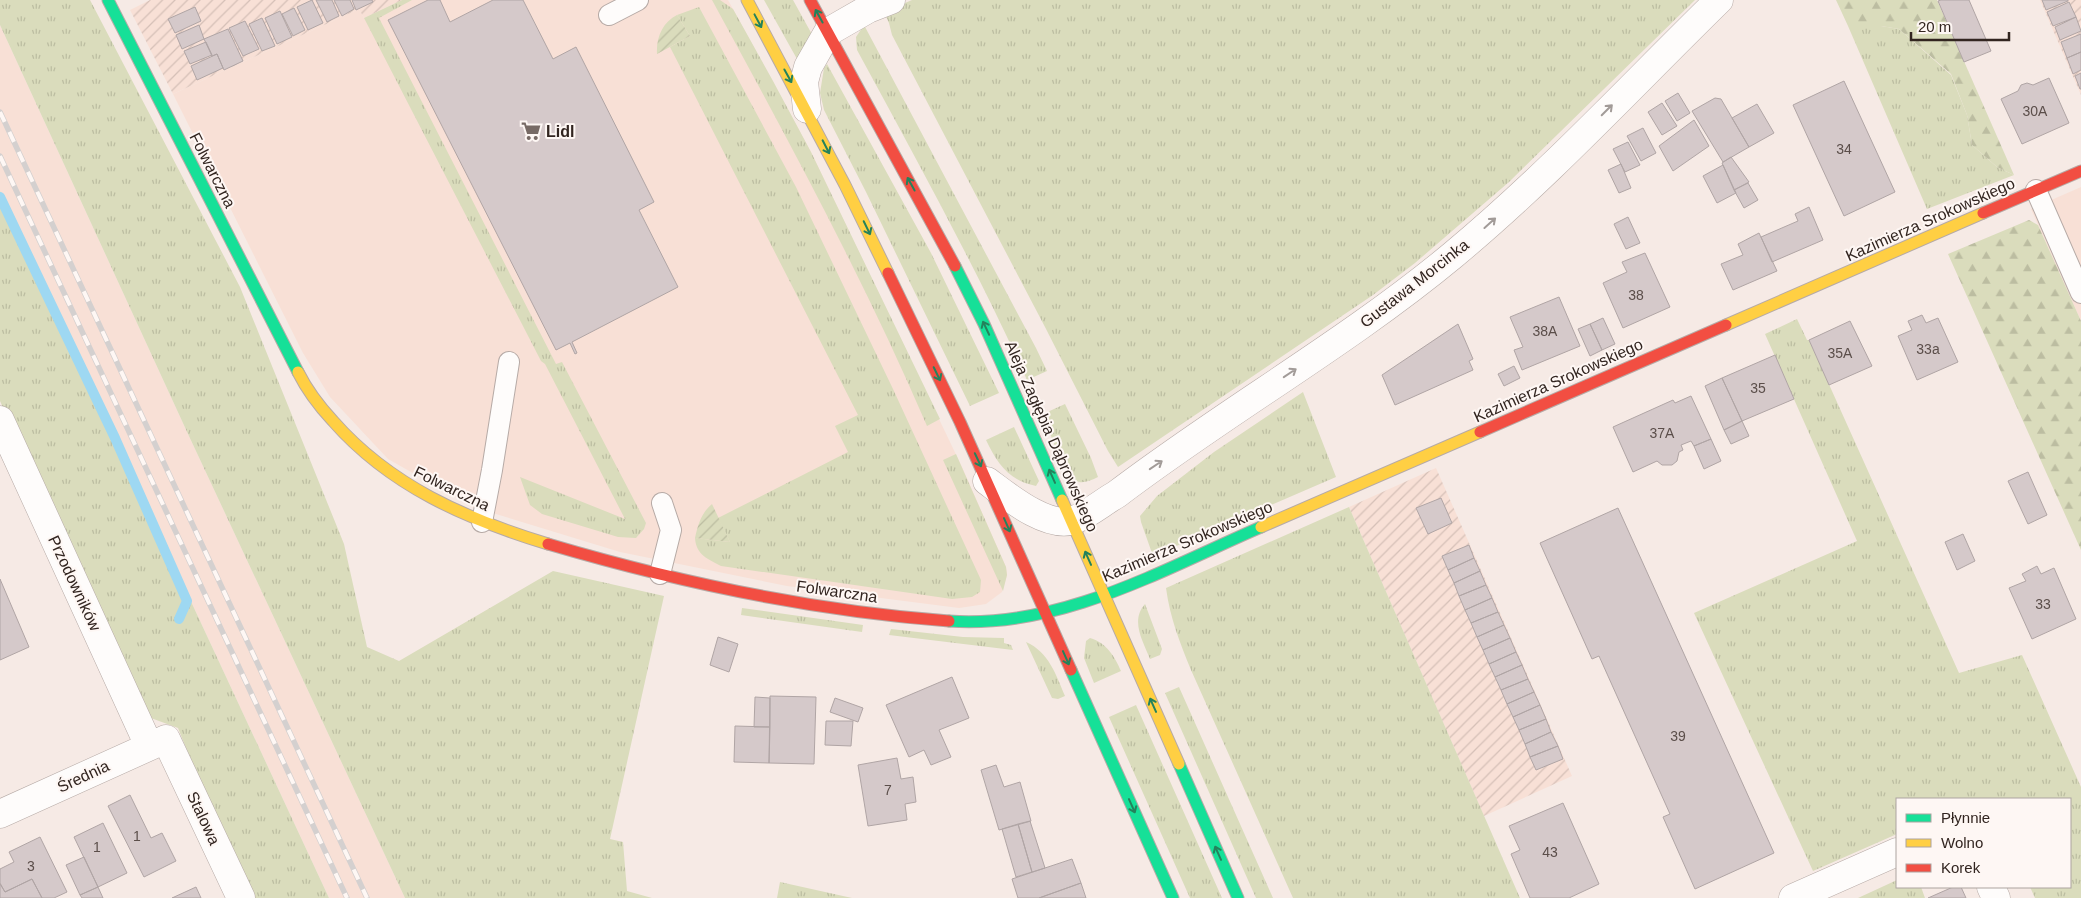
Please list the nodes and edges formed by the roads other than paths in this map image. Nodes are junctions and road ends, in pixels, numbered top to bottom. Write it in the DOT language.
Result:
graph roads {
  1 [pos="108,0"];
  2 [pos="638,0"];
  3 [pos="747,0"];
  4 [pos="810,0"];
  5 [pos="1719,0"];
  6 [pos="879,5"];
  7 [pos="609,15"];
  8 [pos="828,32"];
  9 [pos="806,110"];
  10 [pos="2081,171"];
  11 [pos="2036,190"];
  12 [pos="2081,293"];
  13 [pos="509,362"];
  14 [pos="0,420"];
  15 [pos="987,480"];
  16 [pos="662,503"];
  17 [pos="1072,521"];
  18 [pos="482,522"];
  19 [pos="660,574"];
  20 [pos="1104,595"];
  21 [pos="1046,613"];
  22 [pos="158,742"];
  23 [pos="0,814"];
  24 [pos="1896,852"];
  25 [pos="241,898"];
  26 [pos="1173,898"];
  27 [pos="1238,898"];
  28 [pos="1793,898"];
  1 -- 18 [label="street, Folwarczna"];
  2 -- 7 [label="lane"];
  3 -- 9 [label="street, one-way"];
  8 -- 4 [label="street, Aleja Zagłębia Dąbrowskiego, one-way"];
  17 -- 5 [label="street, Gustawa Morcinka, one-way"];
  6 -- 8 [label="street"];
  8 -- 9 [label="street"];
  17 -- 8 [label="street, Aleja Zagłębia Dąbrowskiego, one-way"];
  9 -- 15 [label="street, one-way"];
  10 -- 11 [label="street, Kazimierza Srokowskiego"];
  11 -- 12 [label="lane"];
  11 -- 20 [label="street, Kazimierza Srokowskiego"];
  13 -- 18 [label="lane"];
  14 -- 22 [label="street, Przodowników"];
  15 -- 17 [label="street"];
  15 -- 21 [label="street, one-way"];
  16 -- 19 [label="lane"];
  20 -- 17 [label="street, Aleja Zagłębia Dąbrowskiego, one-way"];
  18 -- 19 [label="street, Folwarczna"];
  19 -- 21 [label="street, Folwarczna"];
  20 -- 21 [label="street, Kazimierza Srokowskiego"];
  27 -- 20 [label="street, Aleja Zagłębia Dąbrowskiego, one-way"];
  21 -- 26 [label="street, one-way"];
  22 -- 23 [label="street, Średnia"];
  22 -- 25 [label="street, Stalowa"];
  24 -- 28 [label="street"];
}
